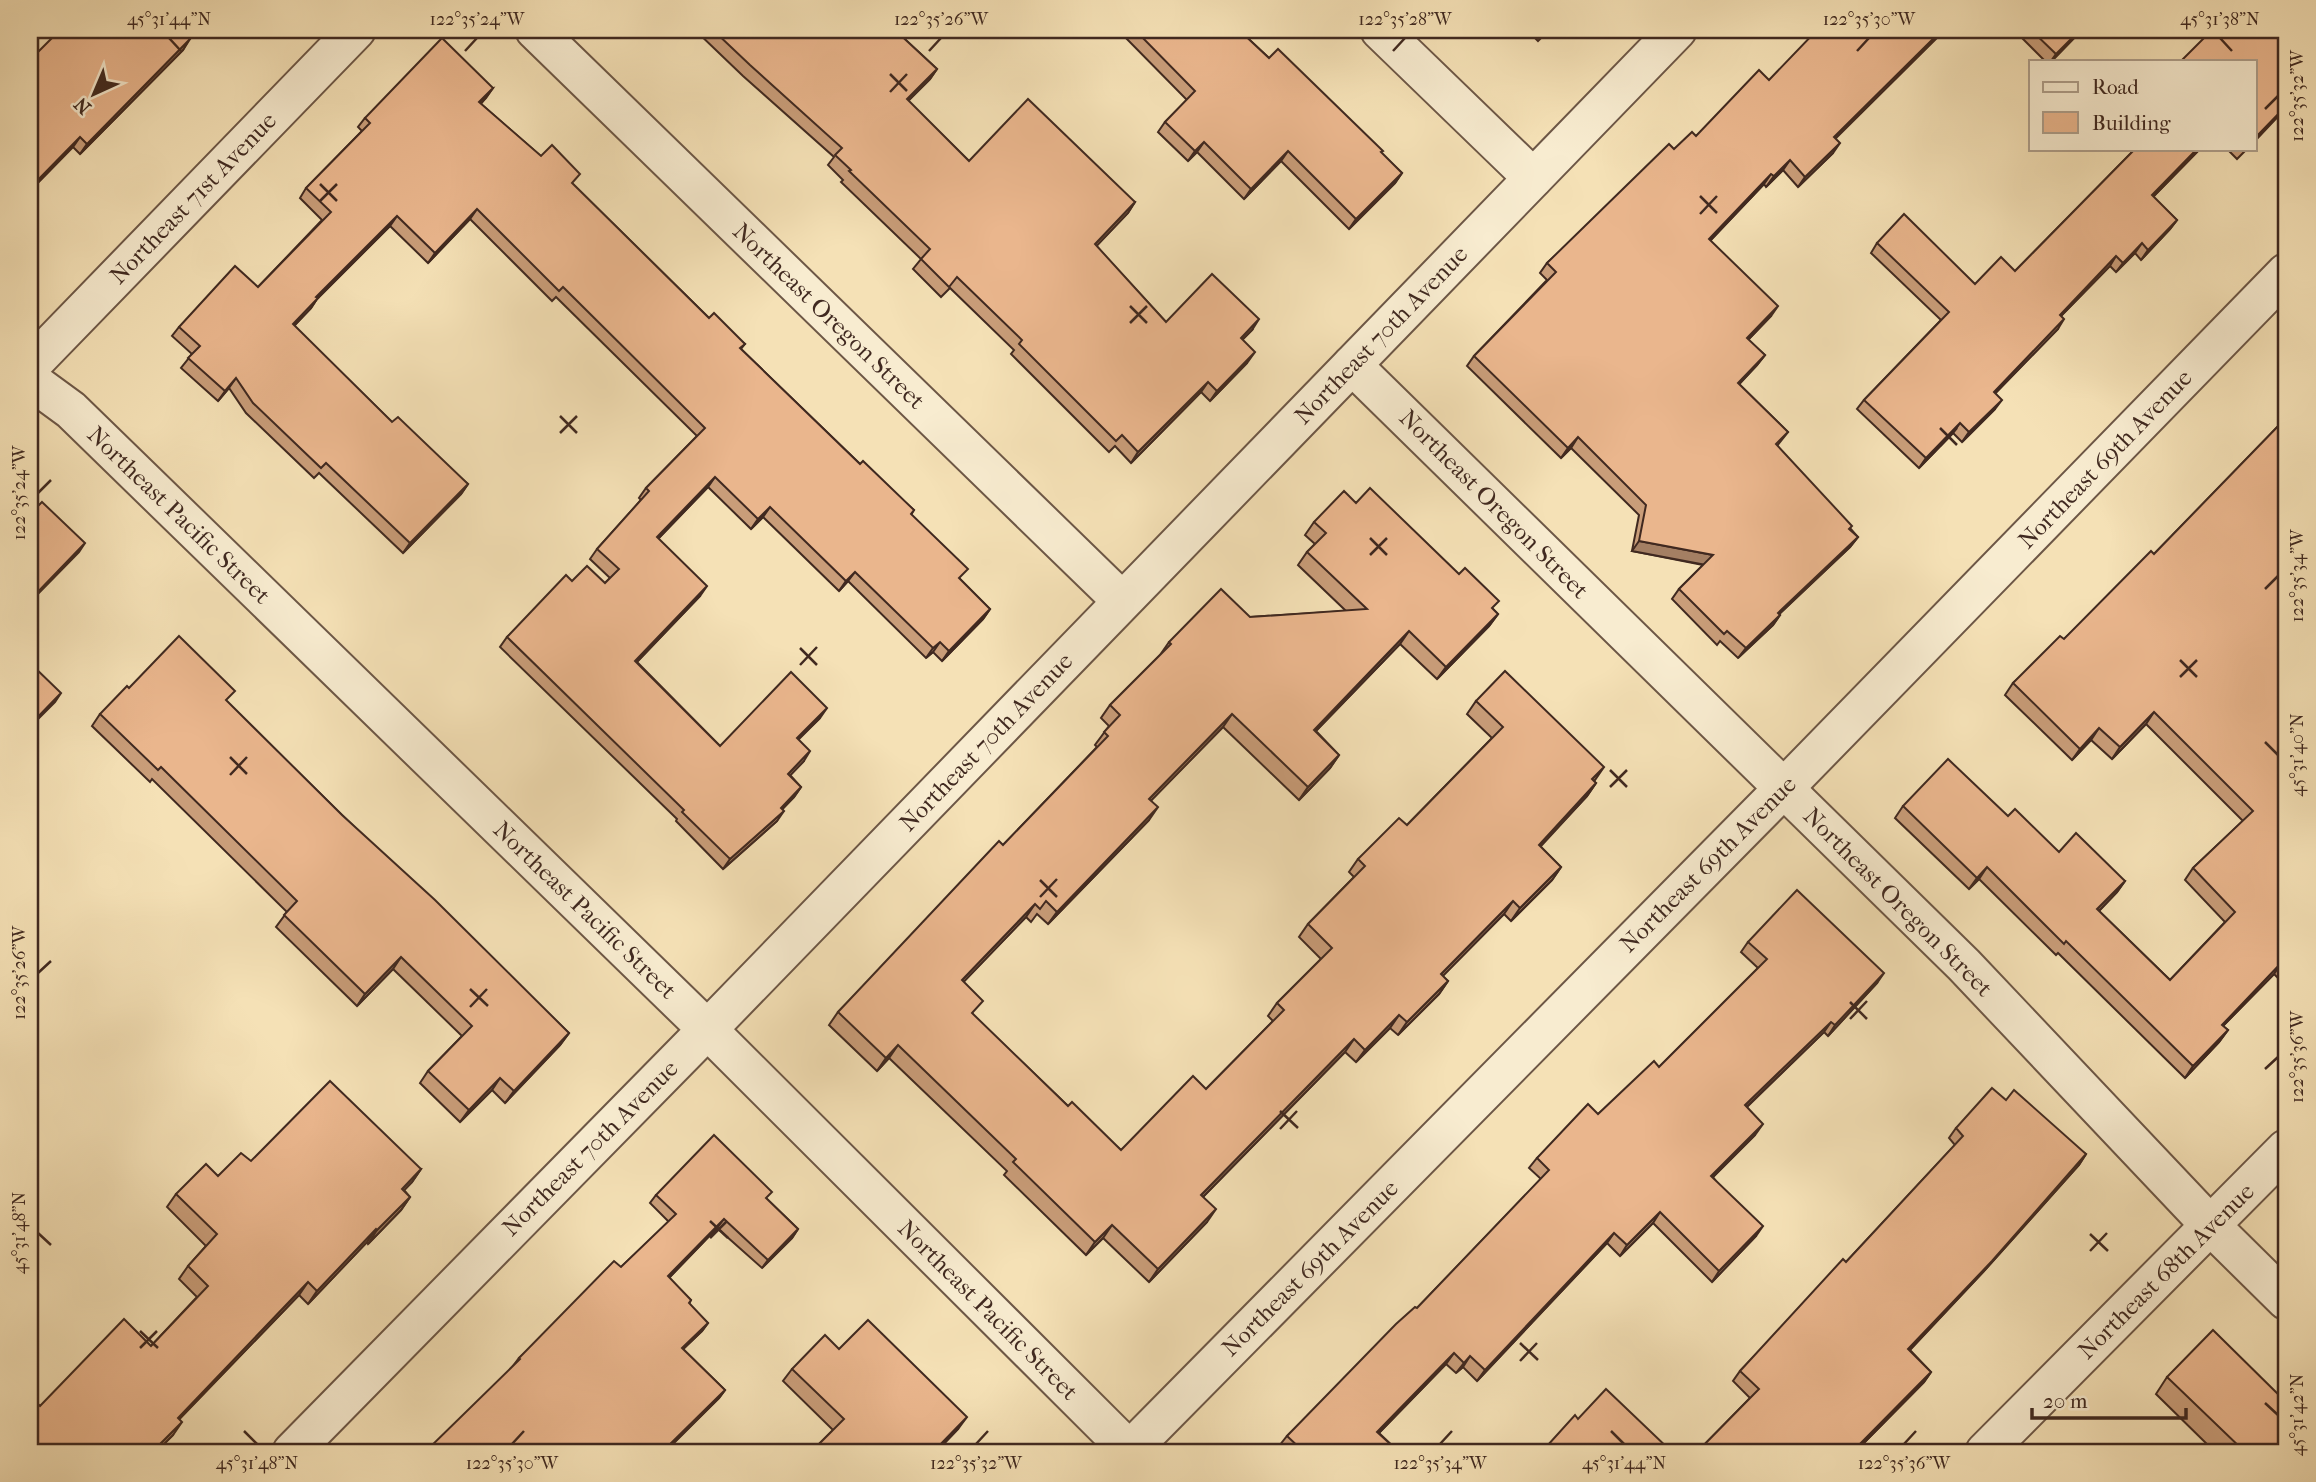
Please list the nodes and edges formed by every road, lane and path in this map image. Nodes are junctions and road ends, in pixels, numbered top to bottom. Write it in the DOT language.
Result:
graph roads {
  1 [pos="356,30"];
  2 [pos="535,30"];
  3 [pos="1380,30"];
  4 [pos="1677,30"];
  5 [pos="1533,178"];
  6 [pos="2286,273"];
  7 [pos="1352,365"];
  8 [pos="30,366"];
  9 [pos="30,380"];
  10 [pos="1122,601"];
  11 [pos="1783,789"];
  12 [pos="707,1029"];
  13 [pos="2286,1149"];
  14 [pos="2211,1226"];
  15 [pos="2286,1300"];
  16 [pos="292,1452"];
  17 [pos="1129,1452"];
  18 [pos="1985,1452"];
  1 -- 8 [label="street, Northeast 71st Avenue"];
  2 -- 10 [label="street, Northeast Oregon Street"];
  3 -- 5 [label="street"];
  4 -- 5 [label="street, Northeast 70th Avenue"];
  5 -- 7 [label="street, Northeast 70th Avenue"];
  6 -- 11 [label="street, Northeast 69th Avenue"];
  7 -- 10 [label="street, Northeast 70th Avenue"];
  7 -- 11 [label="street, Northeast Oregon Street"];
  9 -- 12 [label="street, Northeast Pacific Street"];
  10 -- 12 [label="street, Northeast 70th Avenue"];
  11 -- 14 [label="street, Northeast Oregon Street"];
  11 -- 17 [label="street, Northeast 69th Avenue"];
  12 -- 16 [label="street, Northeast 70th Avenue"];
  12 -- 17 [label="street, Northeast Pacific Street"];
  13 -- 14 [label="street, Northeast 68th Avenue"];
  14 -- 15 [label="street, Northeast Oregon Street"];
  14 -- 18 [label="street, Northeast 68th Avenue"];
}
